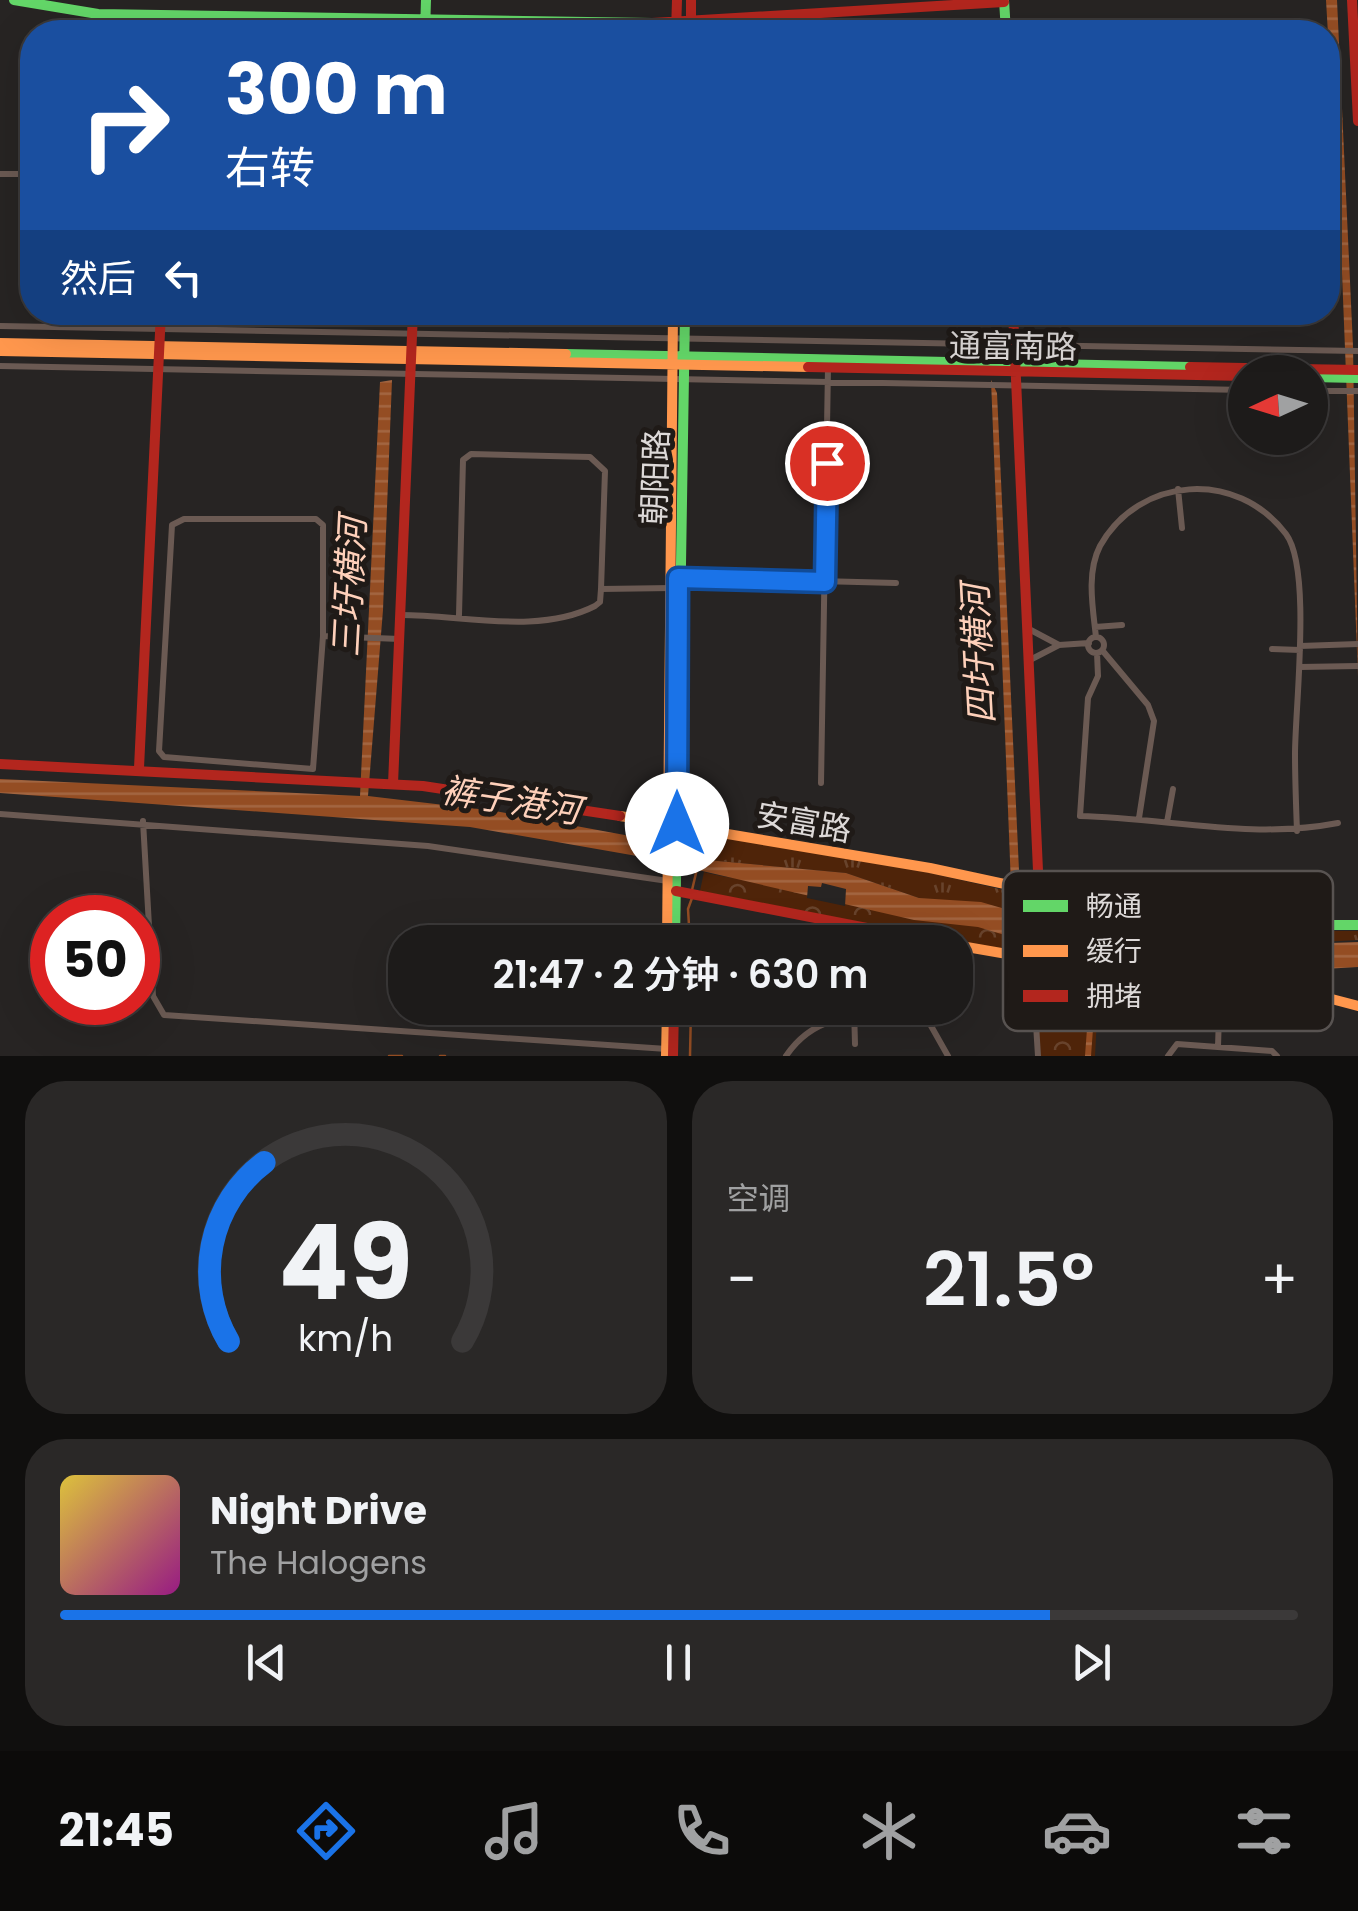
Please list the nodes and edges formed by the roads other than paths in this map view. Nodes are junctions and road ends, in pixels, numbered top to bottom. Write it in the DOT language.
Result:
graph roads {
  1 [pos="14,0"];
  2 [pos="1352,0"];
  3 [pos="1004,1"];
  4 [pos="170,16"];
  5 [pos="170,20"];
  6 [pos="390,20"];
  7 [pos="784,20"];
  8 [pos="1358,121"];
  9 [pos="160,325"];
  10 [pos="413,325"];
  11 [pos="675,325"];
  12 [pos="682,325"];
  13 [pos="1014,325"];
  14 [pos="0,326"];
  15 [pos="160,329"];
  16 [pos="412,334"];
  17 [pos="678,339"];
  18 [pos="0,343"];
  19 [pos="1014,345"];
  20 [pos="160,350"];
  21 [pos="0,351"];
  22 [pos="1358,351"];
  23 [pos="412,355"];
  24 [pos="678,360"];
  25 [pos="828,362"];
  26 [pos="0,366"];
  27 [pos="1015,367"];
  28 [pos="161,370"];
  29 [pos="1352,374"];
  30 [pos="411,375"];
  31 [pos="1228,375"];
  32 [pos="678,380"];
  33 [pos="828,383"];
  34 [pos="1016,386"];
  35 [pos="1228,390"];
  36 [pos="1328,391"];
  37 [pos="1358,391"];
  38 [pos="1178,489"];
  39 [pos="1182,528"];
  40 [pos="825,582"];
  41 [pos="674,583"];
  42 [pos="896,583"];
  43 [pos="601,589"];
  44 [pos="401,615"];
  45 [pos="459,615"];
  46 [pos="1122,625"];
  47 [pos="1095,627"];
  48 [pos="1026,628"];
  49 [pos="323,636"];
  50 [pos="400,639"];
  51 [pos="1092,640"];
  52 [pos="1357,644"];
  53 [pos="1058,645"];
  54 [pos="1300,648"];
  55 [pos="1272,649"];
  56 [pos="1100,652"];
  57 [pos="1028,660"];
  58 [pos="1357,666"];
  59 [pos="1300,668"];
  60 [pos="0,764"];
  61 [pos="139,768"];
  62 [pos="821,782"];
  63 [pos="394,784"];
  64 [pos="1173,788"];
  65 [pos="0,814"];
  66 [pos="1139,818"];
  67 [pos="143,821"];
  68 [pos="1168,822"];
  69 [pos="1338,822"];
  70 [pos="673,823"];
  71 [pos="1297,830"];
  72 [pos="1038,871"];
  73 [pos="671,874"];
  74 [pos="1003,885"];
  75 [pos="676,892"];
  76 [pos="668,925"];
  77 [pos="675,925"];
  78 [pos="846,925"];
  79 [pos="973,949"];
  80 [pos="1003,955"];
  81 [pos="1333,1000"];
  82 [pos="1358,1006"];
  83 [pos="670,1025"];
  84 [pos="821,1025"];
  85 [pos="854,1025"];
  86 [pos="931,1025"];
  87 [pos="1036,1031"];
  88 [pos="1218,1031"];
  89 [pos="855,1044"];
  90 [pos="1218,1047"];
  91 [pos="670,1053"];
  92 [pos="786,1056"];
  93 [pos="948,1056"];
  94 [pos="1038,1056"];
  95 [pos="1168,1056"];
  96 [pos="1278,1056"];
  1 -- 4 [label="street"];
  2 -- 8 [label="street"];
  3 -- 7 [label="street"];
  4 -- 5 [label="street"];
  4 -- 6 [label="street"];
  9 -- 15 [label="street"];
  10 -- 16 [label="street"];
  11 -- 17 [label="street, 朝阳路"];
  12 -- 17 [label="street, 朝阳路"];
  13 -- 19 [label="street"];
  14 -- 15 [label="street"];
  15 -- 16 [label="street"];
  15 -- 20 [label="street"];
  16 -- 17 [label="street"];
  16 -- 23 [label="street"];
  17 -- 19 [label="street"];
  17 -- 24 [label="street, 朝阳路"];
  18 -- 20 [label="street, 通富南路"];
  19 -- 22 [label="street"];
  19 -- 27 [label="street"];
  20 -- 21 [label="street, 通富南路"];
  20 -- 23 [label="street, 通富南路"];
  20 -- 28 [label="street"];
  23 -- 24 [label="street, 通富南路"];
  23 -- 30 [label="street"];
  24 -- 25 [label="street, 通富南路"];
  24 -- 32 [label="street, 朝阳路"];
  25 -- 27 [label="street, 通富南路"];
  25 -- 33 [label="street"];
  26 -- 28 [label="street"];
  27 -- 29 [label="street, 通富南路"];
  27 -- 31 [label="street, 通富南路"];
  27 -- 34 [label="street"];
  28 -- 30 [label="street"];
  28 -- 61 [label="street"];
  30 -- 32 [label="street"];
  30 -- 44 [label="street"];
  32 -- 33 [label="street"];
  32 -- 41 [label="street, 朝阳路"];
  33 -- 34 [label="street"];
  33 -- 40 [label="street"];
  34 -- 35 [label="street"];
  34 -- 48 [label="street"];
  36 -- 37 [label="street"];
  38 -- 39 [label="street"];
  38 -- 47 [label="street"];
  38 -- 54 [label="street"];
  40 -- 41 [label="street"];
  40 -- 42 [label="street"];
  40 -- 62 [label="street"];
  41 -- 43 [label="street"];
  41 -- 70 [label="street, 朝阳路"];
  43 -- 45 [label="street"];
  43 -- 45 [label="street"];
  44 -- 45 [label="street"];
  44 -- 50 [label="street"];
  46 -- 47 [label="street"];
  47 -- 51 [label="street"];
  48 -- 53 [label="street"];
  48 -- 57 [label="street"];
  49 -- 49 [label="street"];
  49 -- 50 [label="street"];
  50 -- 63 [label="street"];
  51 -- 53 [label="street"];
  51 -- 56 [label="street"];
  51 -- 56 [label="street"];
  52 -- 54 [label="street"];
  53 -- 57 [label="street"];
  54 -- 55 [label="street"];
  54 -- 59 [label="street"];
  56 -- 66 [label="street"];
  56 -- 66 [label="street"];
  57 -- 72 [label="street"];
  58 -- 59 [label="street"];
  59 -- 71 [label="street"];
  60 -- 61 [label="street, 安富路"];
  61 -- 63 [label="street, 安富路"];
  63 -- 70 [label="street, 安富路"];
  64 -- 68 [label="street"];
  65 -- 67 [label="street"];
  66 -- 68 [label="street"];
  67 -- 73 [label="street"];
  67 -- 91 [label="street"];
  68 -- 71 [label="street"];
  69 -- 71 [label="street"];
  70 -- 73 [label="street, 朝阳路"];
  70 -- 74 [label="street, 安富路"];
  73 -- 75 [label="street"];
  73 -- 76 [label="street"];
  75 -- 77 [label="street"];
  75 -- 78 [label="street"];
  79 -- 80 [label="street"];
  81 -- 82 [label="street"];
  83 -- 91 [label="street"];
  84 -- 92 [label="street"];
  85 -- 89 [label="street"];
  86 -- 93 [label="street"];
  87 -- 94 [label="street"];
  88 -- 90 [label="street"];
  90 -- 95 [label="street"];
  90 -- 96 [label="street"];
}
